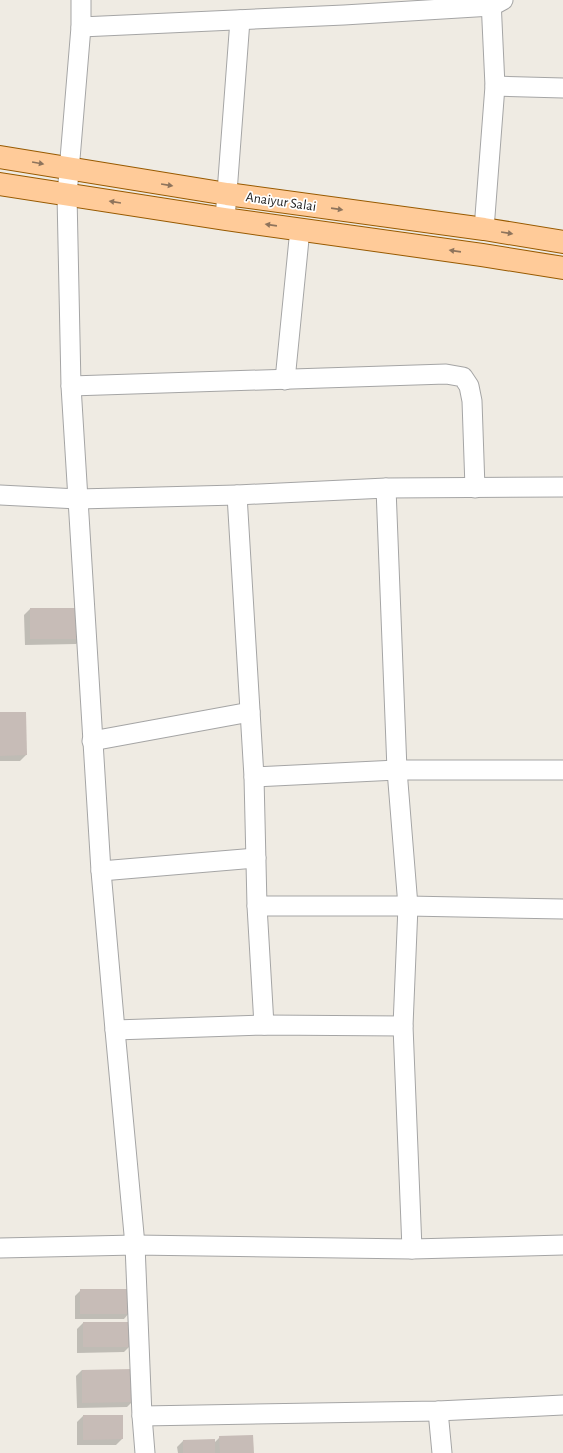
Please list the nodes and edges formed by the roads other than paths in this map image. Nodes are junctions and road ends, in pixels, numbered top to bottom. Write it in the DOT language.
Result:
graph roads {
  1 [pos="81,0"];
  2 [pos="495,2"];
  3 [pos="344,8"];
  4 [pos="240,20"];
  5 [pos="81,27"];
  6 [pos="495,86"];
  7 [pos="563,88"];
  8 [pos="0,157"];
  9 [pos="69,169"];
  10 [pos="0,184"];
  11 [pos="227,194"];
  12 [pos="67,195"];
  13 [pos="225,219"];
  14 [pos="300,230"];
  15 [pos="484,230"];
  16 [pos="563,242"];
  17 [pos="563,268"];
  18 [pos="285,380"];
  19 [pos="71,386"];
  20 [pos="563,487"];
  21 [pos="386,488"];
  22 [pos="475,488"];
  23 [pos="0,495"];
  24 [pos="237,495"];
  25 [pos="78,499"];
  26 [pos="250,712"];
  27 [pos="92,741"];
  28 [pos="397,770"];
  29 [pos="563,770"];
  30 [pos="254,777"];
  31 [pos="256,858"];
  32 [pos="101,871"];
  33 [pos="257,906"];
  34 [pos="408,906"];
  35 [pos="563,909"];
  36 [pos="264,1025"];
  37 [pos="403,1026"];
  38 [pos="115,1030"];
  39 [pos="135,1245"];
  40 [pos="563,1245"];
  41 [pos="0,1248"];
  42 [pos="412,1249"];
  43 [pos="563,1405"];
  44 [pos="438,1411"];
  45 [pos="142,1416"];
  46 [pos="145,1453"];
  47 [pos="442,1453"];
  1 -- 5 [label="street"];
  2 -- 3 [label="street"];
  2 -- 6 [label="street"];
  3 -- 4 [label="street"];
  4 -- 5 [label="street"];
  4 -- 11 [label="street"];
  5 -- 9 [label="street"];
  6 -- 7 [label="street"];
  6 -- 15 [label="street"];
  8 -- 9 [label="main road, Anaiyur Salai, one-way"];
  9 -- 11 [label="main road, Anaiyur Salai, one-way"];
  9 -- 12 [label="street"];
  10 -- 12 [label="main road, Anaiyur Salai"];
  11 -- 13 [label="street"];
  11 -- 15 [label="main road, Anaiyur Salai, one-way"];
  13 -- 12 [label="main road, Anaiyur Salai, one-way"];
  12 -- 19 [label="street"];
  14 -- 13 [label="main road, Anaiyur Salai, one-way"];
  17 -- 14 [label="main road, Anaiyur Salai, one-way"];
  14 -- 18 [label="street"];
  15 -- 16 [label="main road, Anaiyur Salai, one-way"];
  18 -- 19 [label="street"];
  18 -- 22 [label="street"];
  19 -- 25 [label="street"];
  20 -- 22 [label="street"];
  21 -- 22 [label="street"];
  21 -- 24 [label="street"];
  21 -- 28 [label="street"];
  23 -- 25 [label="street"];
  24 -- 25 [label="street"];
  24 -- 26 [label="street"];
  25 -- 27 [label="street"];
  26 -- 27 [label="street"];
  26 -- 30 [label="street"];
  27 -- 32 [label="street"];
  28 -- 29 [label="street"];
  28 -- 30 [label="street"];
  28 -- 34 [label="street"];
  30 -- 31 [label="street"];
  31 -- 32 [label="street"];
  31 -- 33 [label="street"];
  32 -- 38 [label="street"];
  33 -- 34 [label="street"];
  33 -- 36 [label="street"];
  34 -- 35 [label="street"];
  34 -- 37 [label="street"];
  36 -- 37 [label="street"];
  36 -- 38 [label="street"];
  37 -- 42 [label="street"];
  38 -- 39 [label="street"];
  39 -- 41 [label="street"];
  39 -- 42 [label="street"];
  39 -- 45 [label="street"];
  40 -- 42 [label="street"];
  43 -- 44 [label="street"];
  44 -- 45 [label="street"];
  44 -- 47 [label="street"];
  45 -- 46 [label="street"];
}
